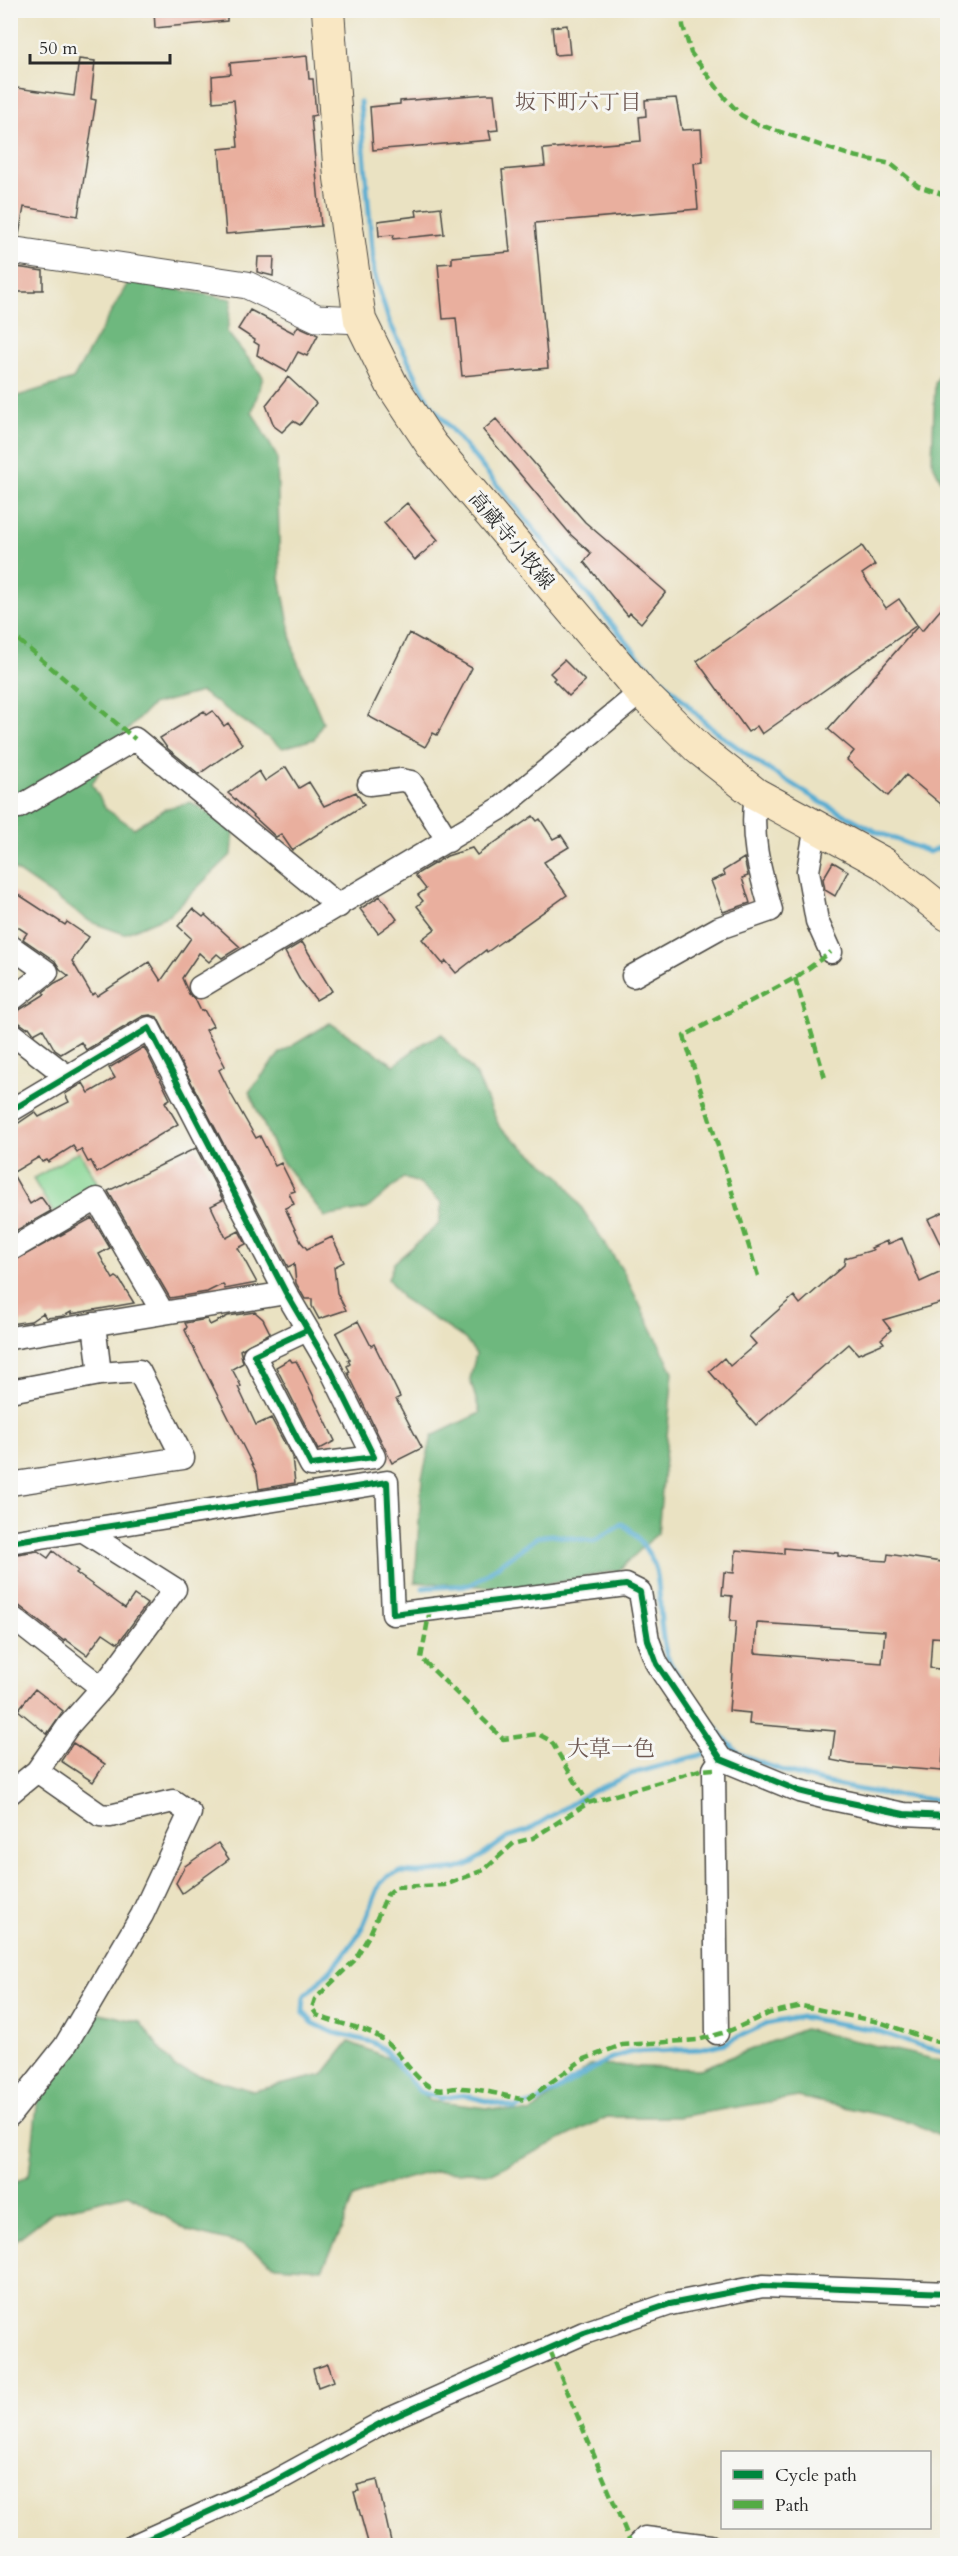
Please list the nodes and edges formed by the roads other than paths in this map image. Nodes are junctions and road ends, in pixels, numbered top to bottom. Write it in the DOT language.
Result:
graph roads {
  1 [pos="328,10"];
  2 [pos="10,250"];
  3 [pos="360,320"];
  4 [pos="641,692"];
  5 [pos="369,784"];
  6 [pos="756,794"];
  7 [pos="19,807"];
  8 [pos="816,826"];
  9 [pos="448,841"];
  10 [pos="339,906"];
  11 [pos="948,915"];
  12 [pos="10,946"];
  13 [pos="831,952"];
  14 [pos="633,976"];
  15 [pos="200,987"];
  16 [pos="10,1001"];
  17 [pos="10,1032"];
  18 [pos="68,1077"];
  19 [pos="10,1110"];
  20 [pos="10,1250"];
  21 [pos="286,1293"];
  22 [pos="163,1313"];
  23 [pos="94,1324"];
  24 [pos="307,1330"];
  25 [pos="10,1338"];
  26 [pos="100,1374"];
  27 [pos="10,1391"];
  28 [pos="10,1484"];
  29 [pos="82,1530"];
  30 [pos="10,1542"];
  31 [pos="10,1616"];
  32 [pos="102,1688"];
  33 [pos="721,1759"];
  34 [pos="37,1771"];
  35 [pos="10,1793"];
  36 [pos="948,1816"];
  37 [pos="717,2033"];
  38 [pos="10,2115"];
  39 [pos="948,2293"];
  40 [pos="133,2546"];
  41 [pos="637,2546"];
  42 [pos="710,2546"];
  1 -- 3 [label="main road, 高蔵寺小牧線"];
  2 -- 3 [label="street"];
  3 -- 4 [label="main road, 高蔵寺小牧線"];
  4 -- 6 [label="main road, 高蔵寺小牧線"];
  4 -- 9 [label="street"];
  5 -- 9 [label="street"];
  6 -- 8 [label="main road, 高蔵寺小牧線"];
  6 -- 14 [label="street"];
  7 -- 10 [label="street"];
  8 -- 11 [label="main road, 高蔵寺小牧線"];
  8 -- 13 [label="street"];
  9 -- 10 [label="street"];
  10 -- 15 [label="street"];
  12 -- 16 [label="street"];
  17 -- 18 [label="street"];
  18 -- 19 [label="street"];
  18 -- 21 [label="street"];
  20 -- 22 [label="street"];
  21 -- 22 [label="street"];
  21 -- 24 [label="street"];
  22 -- 23 [label="street"];
  23 -- 25 [label="street"];
  23 -- 26 [label="street"];
  24 -- 24 [label="street"];
  26 -- 27 [label="street"];
  26 -- 28 [label="street"];
  29 -- 30 [label="street"];
  29 -- 32 [label="street"];
  29 -- 33 [label="street"];
  31 -- 32 [label="street"];
  32 -- 34 [label="street"];
  33 -- 36 [label="street"];
  33 -- 37 [label="street"];
  34 -- 35 [label="street"];
  34 -- 38 [label="street"];
  39 -- 40 [label="street"];
  41 -- 42 [label="street"];
}
